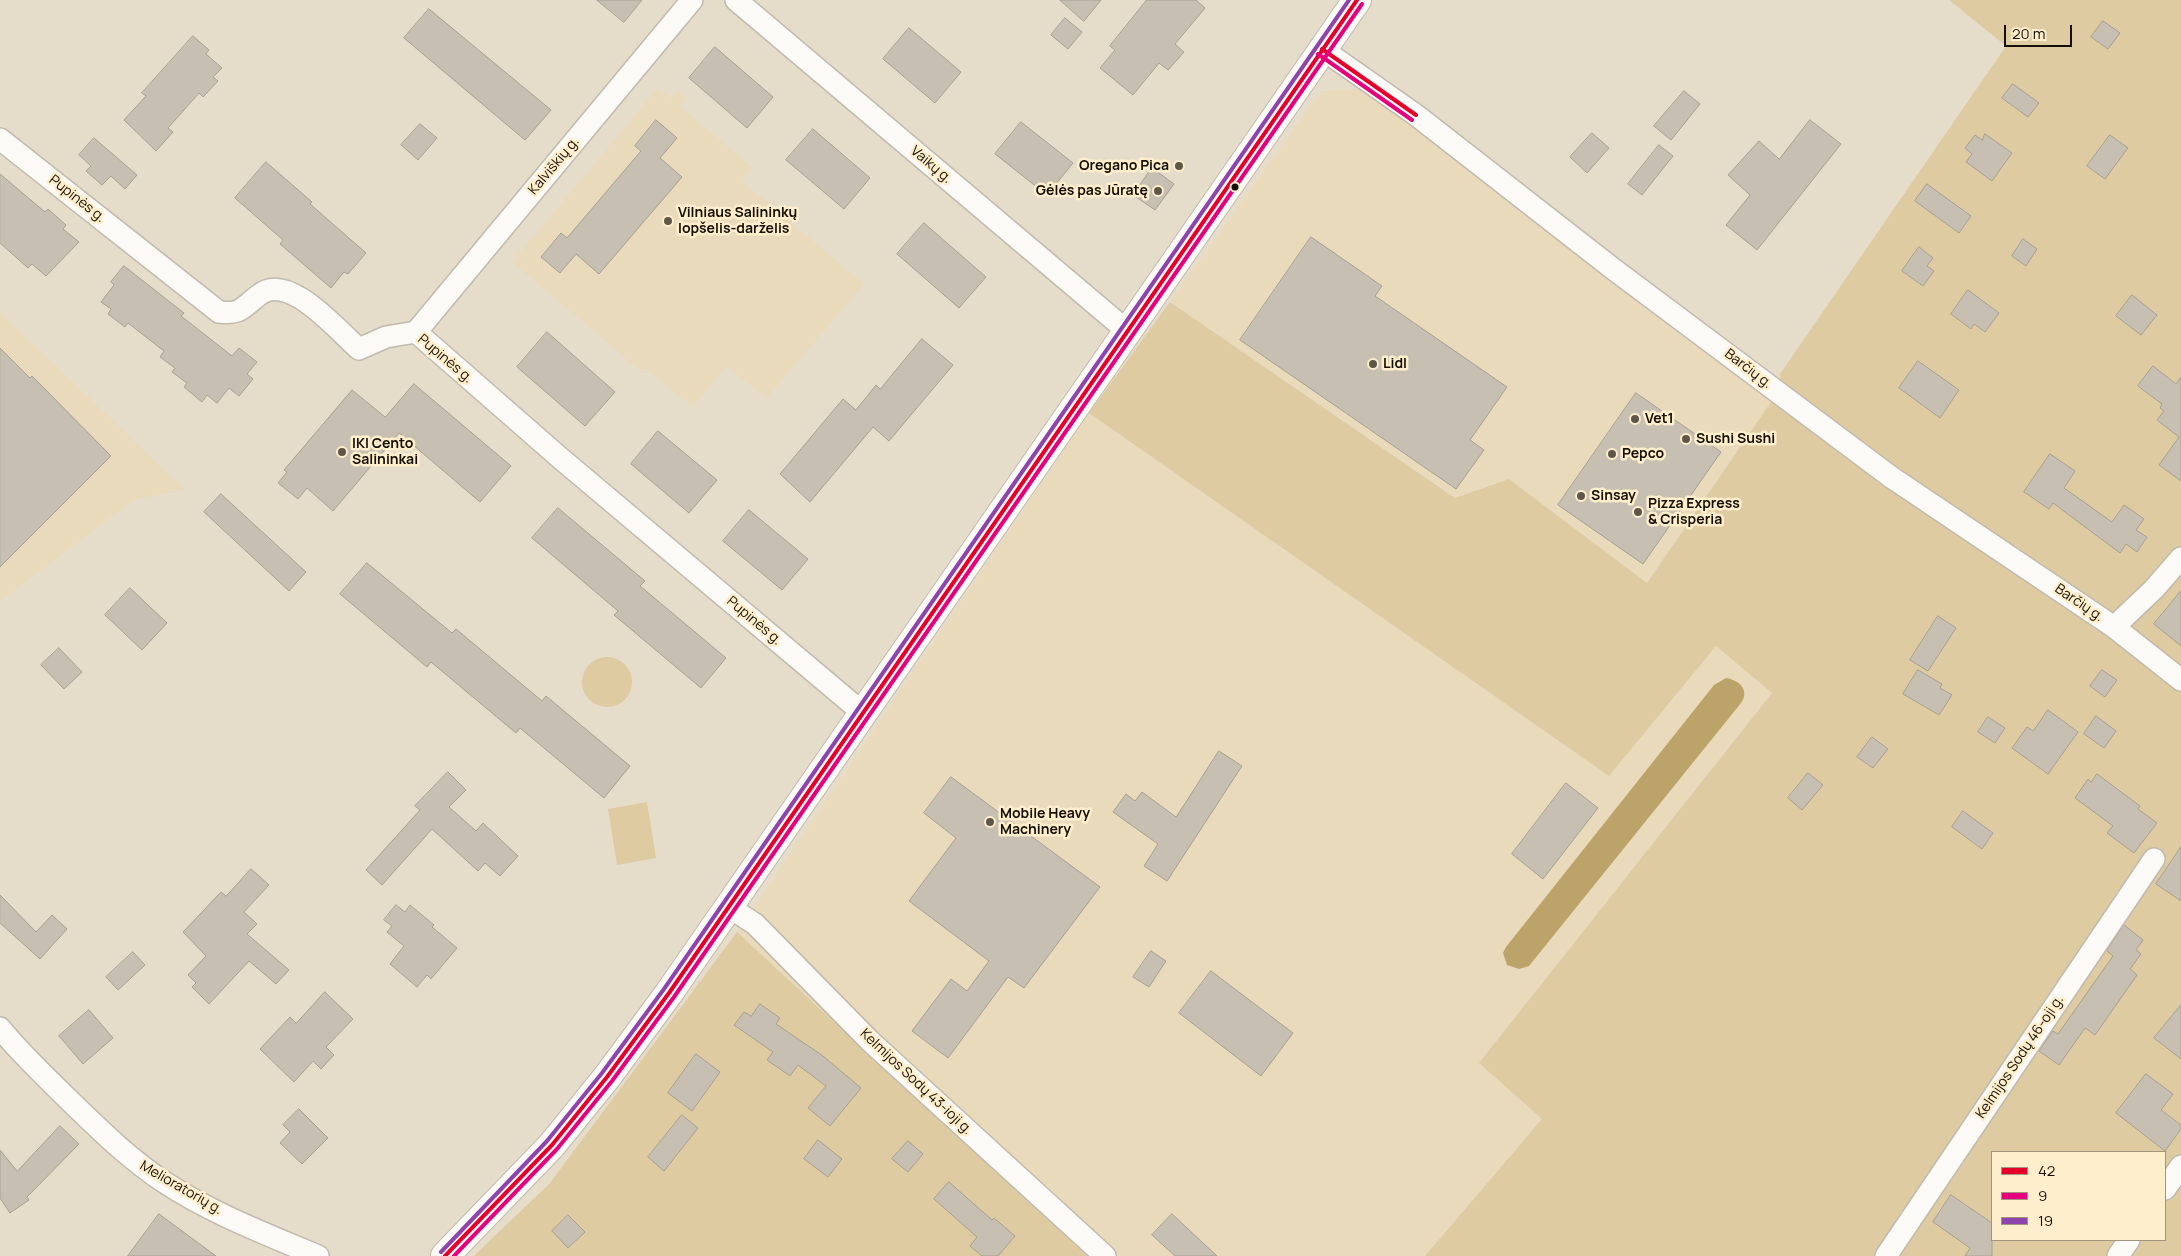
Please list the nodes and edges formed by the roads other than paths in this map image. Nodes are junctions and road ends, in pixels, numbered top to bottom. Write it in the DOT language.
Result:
graph roads {
  1 [pos="692,0"];
  2 [pos="736,0"];
  3 [pos="1357,0"];
  4 [pos="1322,49"];
  5 [pos="0,139"];
  6 [pos="1126,330"];
  7 [pos="416,332"];
  8 [pos="2181,558"];
  9 [pos="2114,627"];
  10 [pos="2181,680"];
  11 [pos="863,713"];
  12 [pos="2154,859"];
  13 [pos="730,907"];
  14 [pos="0,1028"];
  15 [pos="2181,1166"];
  16 [pos="2166,1188"];
  17 [pos="2129,1241"];
  18 [pos="318,1256"];
  19 [pos="445,1256"];
  20 [pos="1105,1256"];
  21 [pos="1886,1256"];
  22 [pos="2118,1256"];
  1 -- 7 [label="street, Kalviškių g."];
  2 -- 6 [label="street, Vaikų g."];
  3 -- 4 [label="main road"];
  4 -- 6 [label="main road"];
  4 -- 9 [label="street, Barčių g."];
  5 -- 7 [label="street, Pupinės g."];
  6 -- 11 [label="main road"];
  7 -- 11 [label="street, Pupinės g."];
  8 -- 9 [label="street"];
  9 -- 10 [label="street, Barčių g."];
  11 -- 13 [label="main road"];
  12 -- 21 [label="street, Kelmijos Sodų 46-oji g."];
  13 -- 19 [label="main road"];
  13 -- 20 [label="street, Kelmijos Sodų 43-ioji g."];
  14 -- 18 [label="street, Melioratorių g."];
  15 -- 16 [label="street"];
  17 -- 22 [label="street"];
}
